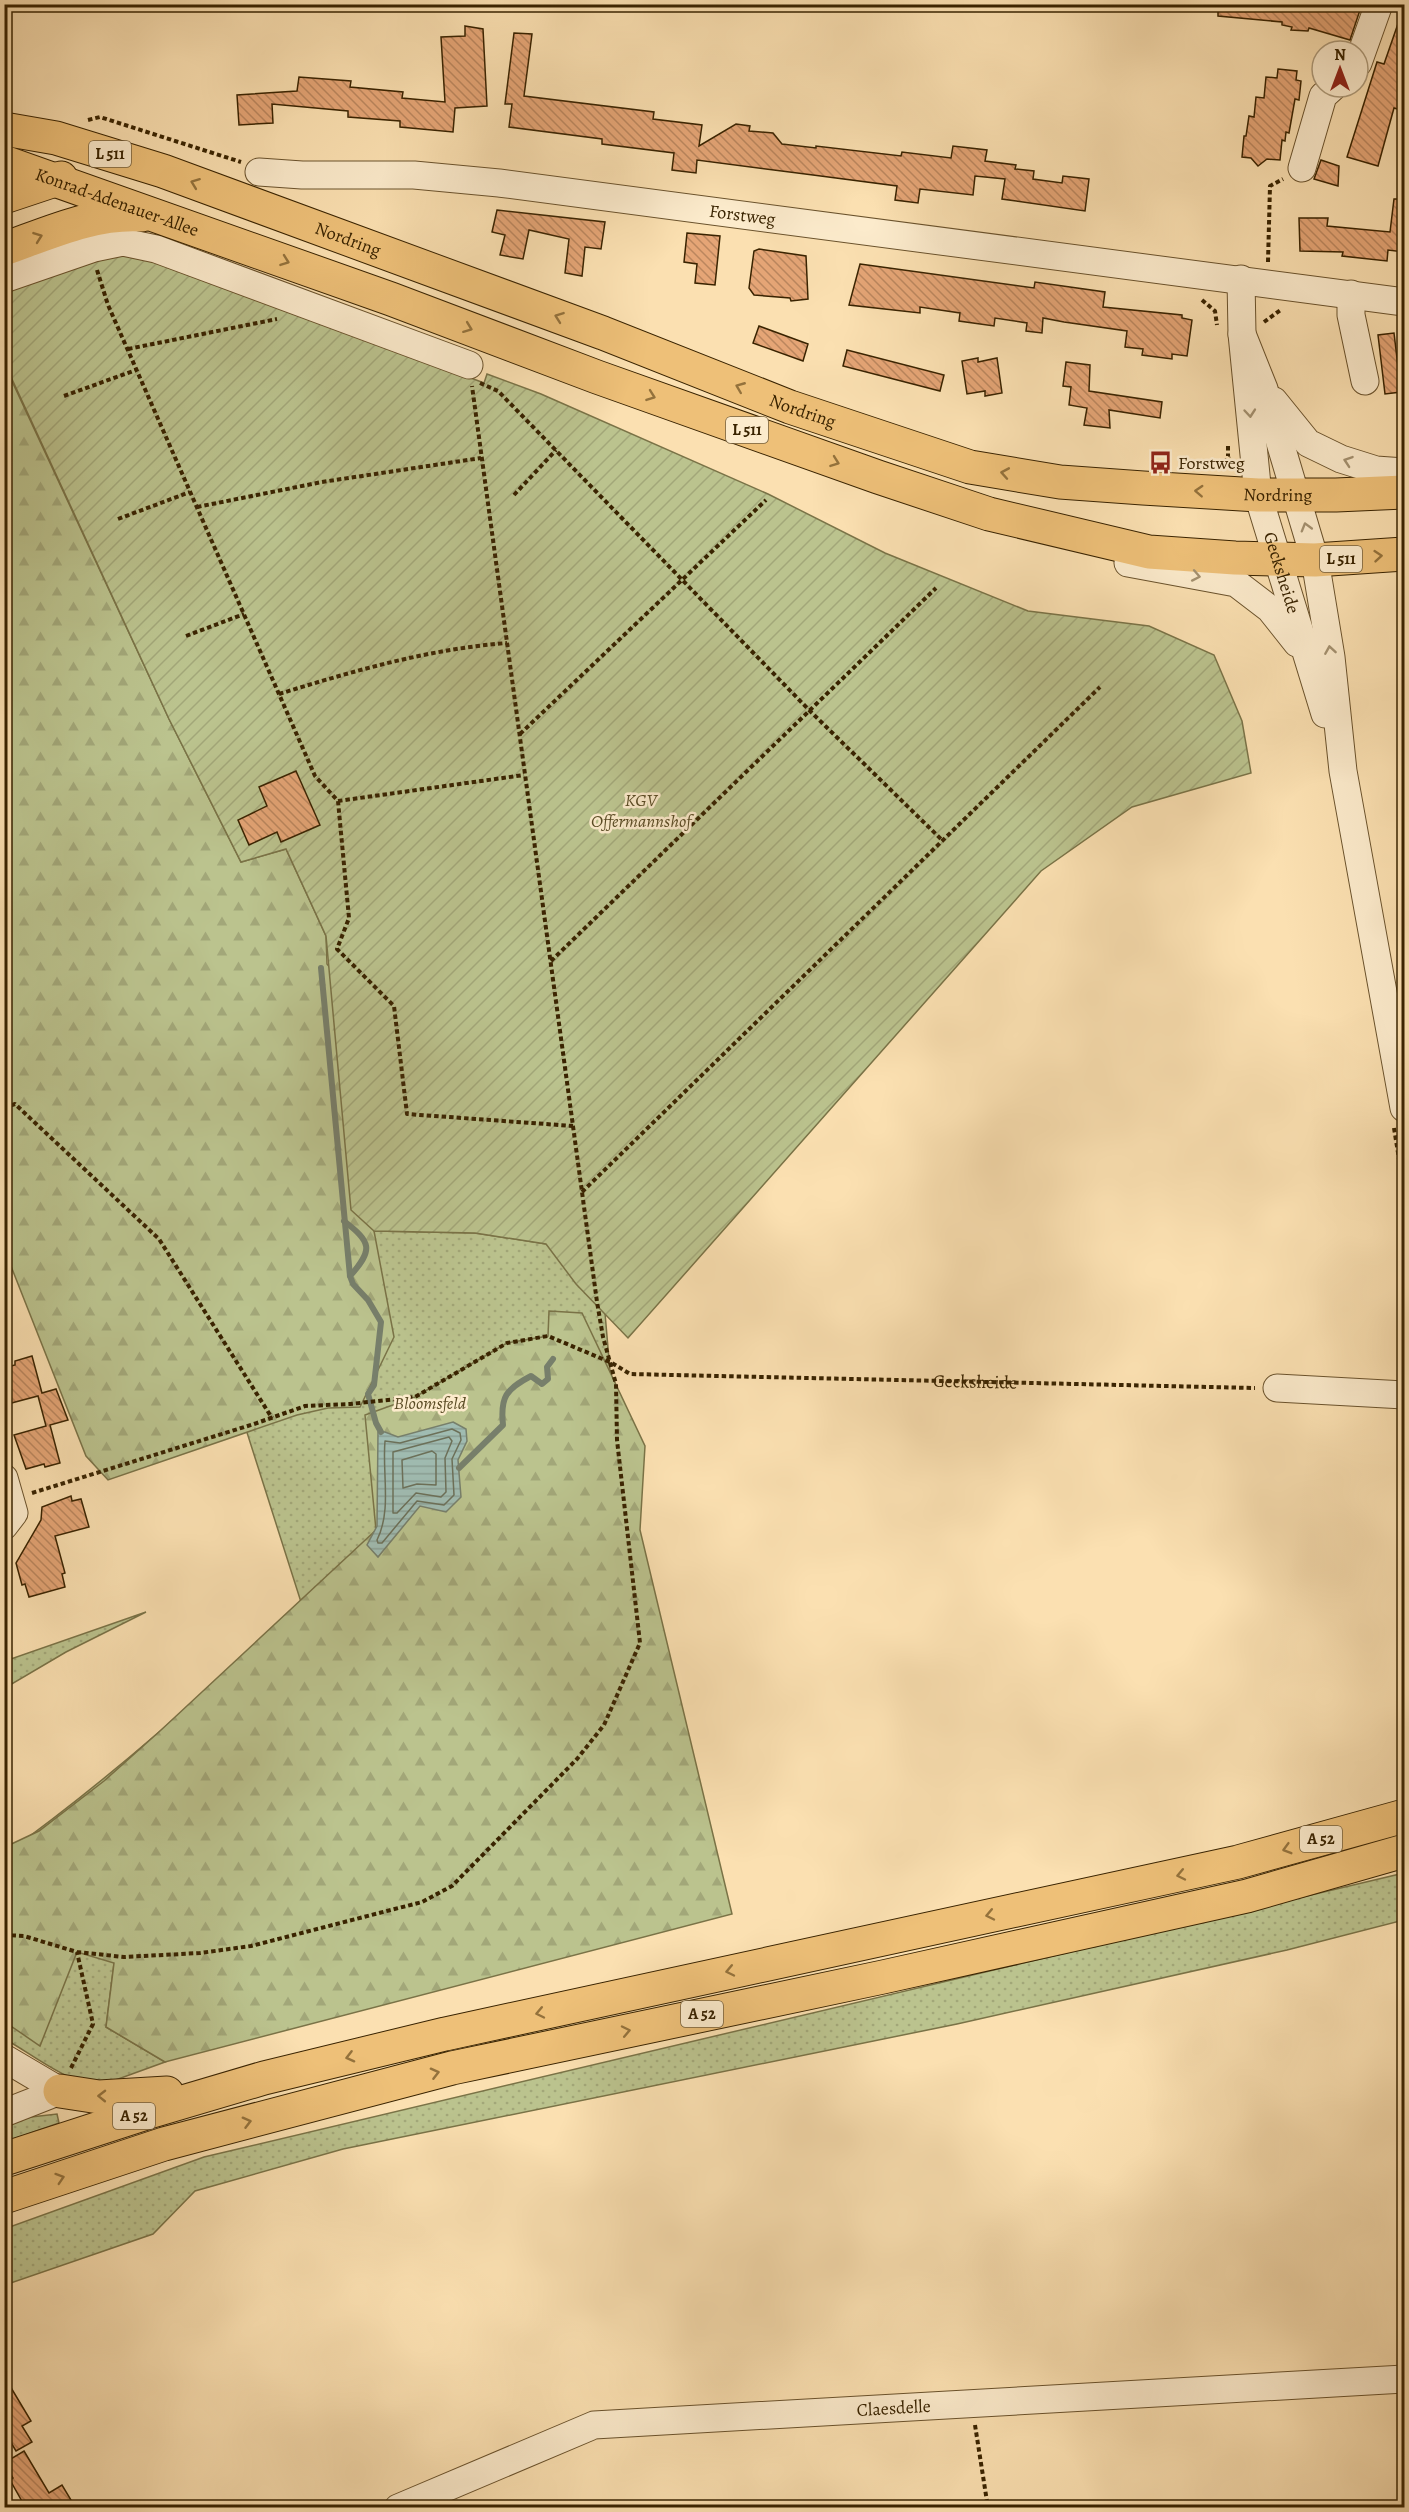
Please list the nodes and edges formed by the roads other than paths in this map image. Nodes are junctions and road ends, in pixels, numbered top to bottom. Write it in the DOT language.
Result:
graph roads {
  1 [pos="1379,4"];
  2 [pos="1367,39"];
  3 [pos="1322,99"];
  4 [pos="4,129"];
  5 [pos="56,138"];
  6 [pos="4,162"];
  7 [pos="1302,168"];
  8 [pos="164,171"];
  9 [pos="259,172"];
  10 [pos="52,180"];
  11 [pos="102,183"];
  12 [pos="227,196"];
  13 [pos="4,197"];
  14 [pos="158,216"];
  15 [pos="80,237"];
  16 [pos="230,242"];
  17 [pos="4,249"];
  18 [pos="4,279"];
  19 [pos="1241,279"];
  20 [pos="1351,294"];
  21 [pos="1404,302"];
  22 [pos="1241,332"];
  23 [pos="469,365"];
  24 [pos="1365,381"];
  25 [pos="1264,388"];
  26 [pos="1404,472"];
  27 [pos="1404,492"];
  28 [pos="1258,495"];
  29 [pos="1296,495"];
  30 [pos="1062,533"];
  31 [pos="1404,554"];
  32 [pos="1278,559"];
  33 [pos="1315,560"];
  34 [pos="1307,654"];
  35 [pos="1343,771"];
  36 [pos="1404,1108"];
  37 [pos="1277,1388"];
  38 [pos="1404,1395"];
  39 [pos="1404,1816"];
  40 [pos="1404,1851"];
  41 [pos="4,2058"];
  42 [pos="264,2078"];
  43 [pos="60,2091"];
  44 [pos="4,2113"];
  45 [pos="4,2159"];
  46 [pos="4,2197"];
  47 [pos="1404,2379"];
  48 [pos="398,2508"];
  1 -- 2 [label="street"];
  3 -- 7 [label="street"];
  4 -- 5 [label="main road, Konrad-Adenauer-Allee / L 511"];
  5 -- 8 [label="main road, Konrad-Adenauer-Allee / L 511"];
  5 -- 11 [label="main road"];
  6 -- 10 [label="main road, Konrad-Adenauer-Allee / L 511"];
  8 -- 11 [label="main road"];
  12 -- 8 [label="main road, Konrad-Adenauer-Allee / L 511, one-way"];
  9 -- 19 [label="street, Forstweg"];
  10 -- 11 [label="main road, Konrad-Adenauer-Allee / L 511"];
  10 -- 13 [label="main road"];
  11 -- 14 [label="main road, Konrad-Adenauer-Allee / L 511"];
  11 -- 15 [label="main road"];
  28 -- 12 [label="main road, Nordring / L 511, one-way"];
  14 -- 15 [label="main road"];
  14 -- 16 [label="main road, Konrad-Adenauer-Allee / L 511"];
  17 -- 15 [label="main road, one-way"];
  15 -- 18 [label="street"];
  15 -- 23 [label="street"];
  16 -- 30 [label="main road, Nordring / L 511, one-way"];
  19 -- 20 [label="street, Forstweg"];
  19 -- 22 [label="street, Gecksheide"];
  20 -- 21 [label="street, Forstweg"];
  20 -- 24 [label="street"];
  22 -- 25 [label="street, Gecksheide"];
  22 -- 28 [label="street, Gecksheide, one-way"];
  26 -- 25 [label="street, one-way"];
  25 -- 29 [label="street, Gecksheide"];
  27 -- 29 [label="main road, Nordring / L 511"];
  28 -- 29 [label="main road, Nordring / L 511"];
  28 -- 32 [label="street, Gecksheide"];
  33 -- 29 [label="street, Gecksheide, one-way"];
  30 -- 32 [label="main road, Nordring / L 511"];
  30 -- 34 [label="street, Nordring, one-way"];
  33 -- 31 [label="main road, Nordring / L 511, one-way"];
  32 -- 33 [label="main road, Nordring / L 511"];
  32 -- 34 [label="street, Gecksheide"];
  35 -- 33 [label="street, Gecksheide, one-way"];
  34 -- 35 [label="street, Gecksheide"];
  35 -- 36 [label="street, Gecksheide"];
  37 -- 38 [label="street"];
  39 -- 42 [label="main road, A 52, one-way"];
  46 -- 40 [label="main road, A 52, one-way"];
  41 -- 43 [label="street"];
  42 -- 43 [label="main road, one-way"];
  42 -- 45 [label="main road, A 52"];
  43 -- 44 [label="street"];
  47 -- 48 [label="street, Claesdelle"];
}
